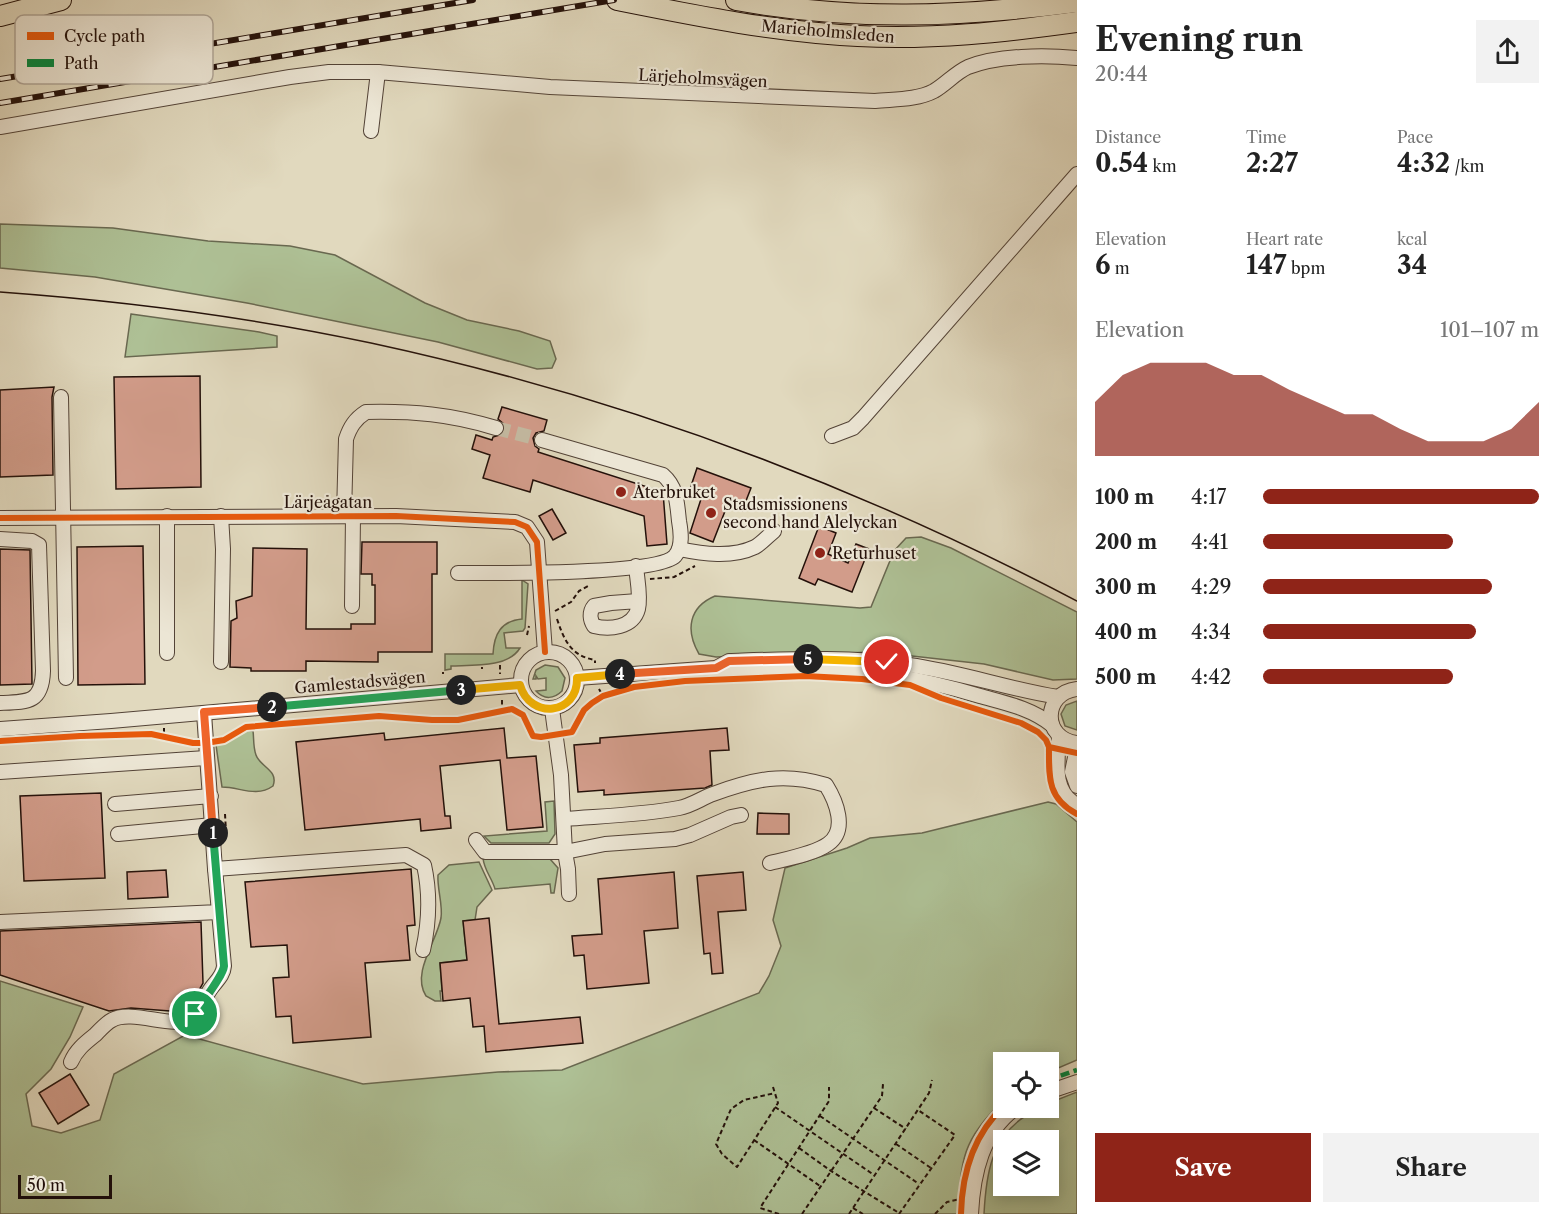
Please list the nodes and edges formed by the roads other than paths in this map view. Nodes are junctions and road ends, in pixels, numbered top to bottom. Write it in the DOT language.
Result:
graph roads {
  1 [pos="60,0"];
  2 [pos="617,0"];
  3 [pos="736,0"];
  4 [pos="1077,2"];
  5 [pos="0,16"];
  6 [pos="1077,22"];
  7 [pos="1077,58"];
  8 [pos="378,72"];
  9 [pos="0,127"];
  10 [pos="371,131"];
  11 [pos="1077,174"];
  12 [pos="61,397"];
  13 [pos="496,428"];
  14 [pos="832,436"];
  15 [pos="542,440"];
  16 [pos="348,515"];
  17 [pos="167,516"];
  18 [pos="221,516"];
  19 [pos="64,517"];
  20 [pos="0,518"];
  21 [pos="774,531"];
  22 [pos="0,539"];
  23 [pos="679,549"];
  24 [pos="636,566"];
  25 [pos="458,573"];
  26 [pos="540,573"];
  27 [pos="638,601"];
  28 [pos="352,606"];
  29 [pos="545,652"];
  30 [pos="167,653"];
  31 [pos="221,662"];
  32 [pos="716,668"];
  33 [pos="66,678"];
  34 [pos="577,678"];
  35 [pos="520,685"];
  36 [pos="1077,690"];
  37 [pos="1058,697"];
  38 [pos="0,703"];
  39 [pos="552,709"];
  40 [pos="204,712"];
  41 [pos="0,729"];
  42 [pos="1056,730"];
  43 [pos="1077,743"];
  44 [pos="1077,748"];
  45 [pos="206,758"];
  46 [pos="0,772"];
  47 [pos="1077,786"];
  48 [pos="211,796"];
  49 [pos="115,804"];
  50 [pos="1077,805"];
  51 [pos="741,815"];
  52 [pos="564,819"];
  53 [pos="213,825"];
  54 [pos="118,834"];
  55 [pos="476,840"];
  56 [pos="565,852"];
  57 [pos="770,863"];
  58 [pos="215,869"];
  59 [pos="568,894"];
  60 [pos="219,912"];
  61 [pos="0,922"];
  62 [pos="423,950"];
  63 [pos="71,1062"];
  64 [pos="1077,1082"];
  65 [pos="1059,1088"];
  66 [pos="1004,1118"];
  67 [pos="971,1214"];
  1 -- 5 [label="highway"];
  2 -- 6 [label="highway, Marieholmsleden"];
  3 -- 4 [label="highway, Marieholmsleden"];
  7 -- 8 [label="street, Lärjeholmsvägen"];
  8 -- 9 [label="street, Lärjeholmsvägen"];
  8 -- 10 [label="street"];
  11 -- 14 [label="street"];
  12 -- 19 [label="street"];
  13 -- 16 [label="street, Lärjeågatan"];
  15 -- 23 [label="street"];
  16 -- 18 [label="street, Lärjeågatan"];
  16 -- 26 [label="street, Lärjeågatan"];
  16 -- 28 [label="street"];
  17 -- 18 [label="street, Lärjeågatan"];
  17 -- 19 [label="street, Lärjeågatan"];
  17 -- 30 [label="street"];
  18 -- 31 [label="street"];
  19 -- 20 [label="street, Lärjeågatan"];
  19 -- 33 [label="street"];
  21 -- 23 [label="street"];
  22 -- 38 [label="street"];
  23 -- 24 [label="street"];
  24 -- 26 [label="street"];
  24 -- 27 [label="street"];
  25 -- 26 [label="street"];
  26 -- 29 [label="street, Lärjeågatan"];
  29 -- 34 [label="street"];
  29 -- 35 [label="street"];
  32 -- 34 [label="street"];
  32 -- 37 [label="street"];
  32 -- 42 [label="street"];
  34 -- 39 [label="street"];
  35 -- 39 [label="street"];
  35 -- 40 [label="street, Gamlestadsvägen"];
  36 -- 37 [label="street"];
  37 -- 42 [label="street"];
  39 -- 52 [label="street"];
  40 -- 41 [label="street, Gamlestadsvägen"];
  40 -- 45 [label="street"];
  42 -- 43 [label="street"];
  42 -- 50 [label="street"];
  44 -- 47 [label="street"];
  45 -- 46 [label="street"];
  45 -- 48 [label="street"];
  48 -- 49 [label="street"];
  48 -- 53 [label="street"];
  51 -- 56 [label="street"];
  52 -- 56 [label="street"];
  52 -- 57 [label="street"];
  53 -- 54 [label="street"];
  53 -- 58 [label="street"];
  55 -- 56 [label="street"];
  56 -- 59 [label="street"];
  58 -- 60 [label="street"];
  58 -- 62 [label="street"];
  60 -- 61 [label="street"];
  60 -- 63 [label="street"];
  64 -- 65 [label="street"];
  66 -- 67 [label="street"];
}
